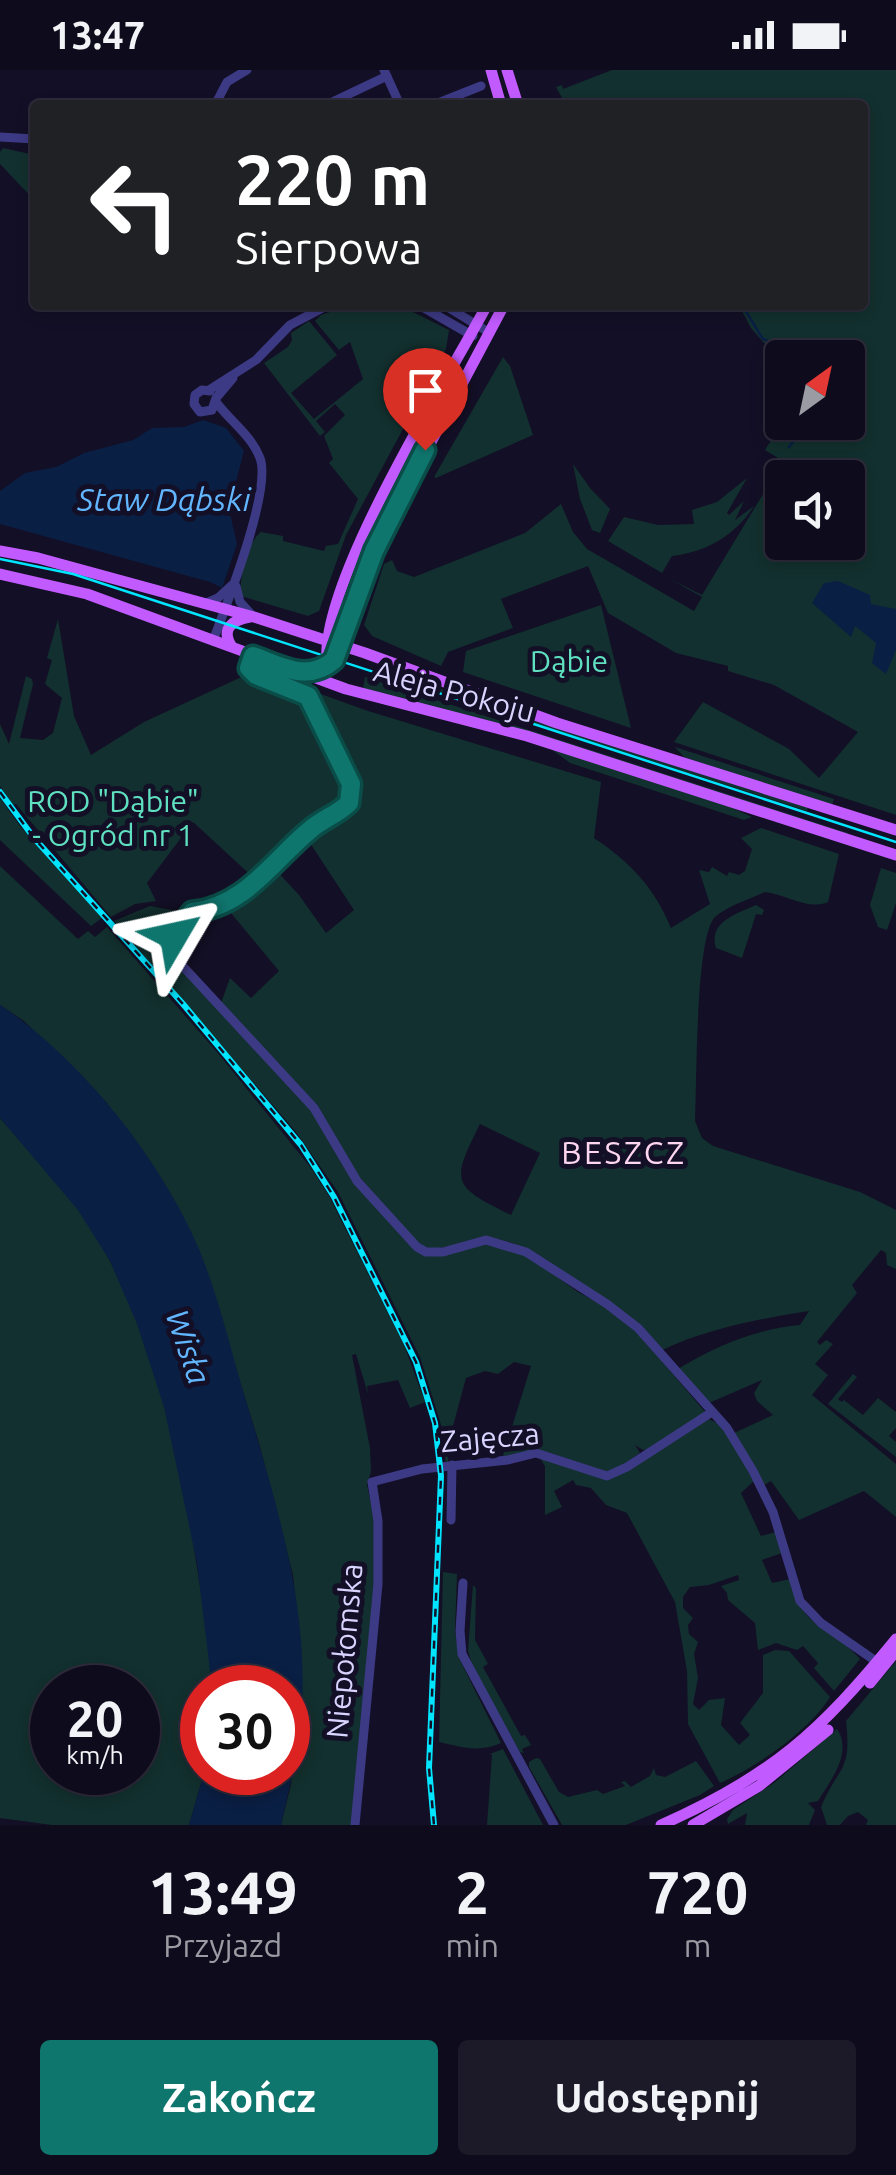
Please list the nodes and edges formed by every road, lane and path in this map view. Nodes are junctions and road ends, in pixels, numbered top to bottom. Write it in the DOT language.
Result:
graph roads {
  1 [pos="247,70"];
  2 [pos="490,70"];
  3 [pos="507,70"];
  4 [pos="385,73"];
  5 [pos="481,86"];
  6 [pos="218,100"];
  7 [pos="335,100"];
  8 [pos="398,100"];
  9 [pos="446,100"];
  10 [pos="499,100"];
  11 [pos="516,100"];
  12 [pos="0,137"];
  13 [pos="30,139"];
  14 [pos="306,310"];
  15 [pos="430,310"];
  16 [pos="450,310"];
  17 [pos="484,310"];
  18 [pos="501,310"];
  19 [pos="474,329"];
  20 [pos="487,338"];
  21 [pos="213,396"];
  22 [pos="208,412"];
  23 [pos="244,435"];
  24 [pos="0,551"];
  25 [pos="0,574"];
  26 [pos="236,578"];
  27 [pos="204,604"];
  28 [pos="225,610"];
  29 [pos="254,617"];
  30 [pos="213,641"];
  31 [pos="328,641"];
  32 [pos="342,646"];
  33 [pos="233,648"];
  34 [pos="253,656"];
  35 [pos="328,666"];
  36 [pos="302,674"];
  37 [pos="346,689"];
  38 [pos="896,830"];
  39 [pos="896,855"];
  40 [pos="712,1412"];
  41 [pos="452,1464"];
  42 [pos="372,1482"];
  43 [pos="451,1520"];
  44 [pos="463,1583"];
  45 [pos="896,1638"];
  46 [pos="896,1651"];
  47 [pos="877,1662"];
  48 [pos="355,1825"];
  49 [pos="552,1825"];
  50 [pos="661,1825"];
  51 [pos="693,1825"];
  1 -- 6 [label="street"];
  2 -- 10 [label="main road"];
  3 -- 11 [label="main road"];
  4 -- 7 [label="street"];
  4 -- 8 [label="street"];
  5 -- 9 [label="street"];
  12 -- 13 [label="street"];
  14 -- 21 [label="street"];
  15 -- 19 [label="street"];
  16 -- 19 [label="street"];
  17 -- 19 [label="main road"];
  18 -- 20 [label="main road"];
  19 -- 20 [label="street"];
  19 -- 31 [label="main road"];
  20 -- 32 [label="main road"];
  21 -- 22 [label="street"];
  21 -- 22 [label="street"];
  21 -- 23 [label="street"];
  22 -- 23 [label="street"];
  23 -- 26 [label="street"];
  24 -- 27 [label="main road, Aleja Pokoju"];
  25 -- 30 [label="main road, Aleja Pokoju"];
  26 -- 27 [label="street"];
  26 -- 28 [label="street"];
  26 -- 29 [label="street"];
  27 -- 28 [label="main road, Aleja Pokoju"];
  28 -- 29 [label="main road, Aleja Pokoju"];
  28 -- 30 [label="street"];
  29 -- 31 [label="main road, Aleja Pokoju"];
  29 -- 33 [label="main road"];
  30 -- 33 [label="main road, Aleja Pokoju"];
  31 -- 32 [label="main road, Aleja Pokoju"];
  31 -- 35 [label="main road"];
  32 -- 35 [label="main road"];
  32 -- 38 [label="main road, Aleja Pokoju"];
  33 -- 34 [label="main road, Aleja Pokoju"];
  34 -- 36 [label="main road, Aleja Pokoju"];
  34 -- 40 [label="street"];
  35 -- 36 [label="main road"];
  35 -- 37 [label="main road"];
  36 -- 37 [label="main road, Aleja Pokoju"];
  37 -- 39 [label="main road, Aleja Pokoju"];
  40 -- 41 [label="street, Zajęcza"];
  40 -- 47 [label="street"];
  41 -- 42 [label="street, Zajęcza"];
  41 -- 43 [label="street"];
  42 -- 48 [label="street, Niepołomska"];
  44 -- 49 [label="street"];
  45 -- 47 [label="main road"];
  46 -- 51 [label="main road"];
  47 -- 50 [label="main road"];
}
